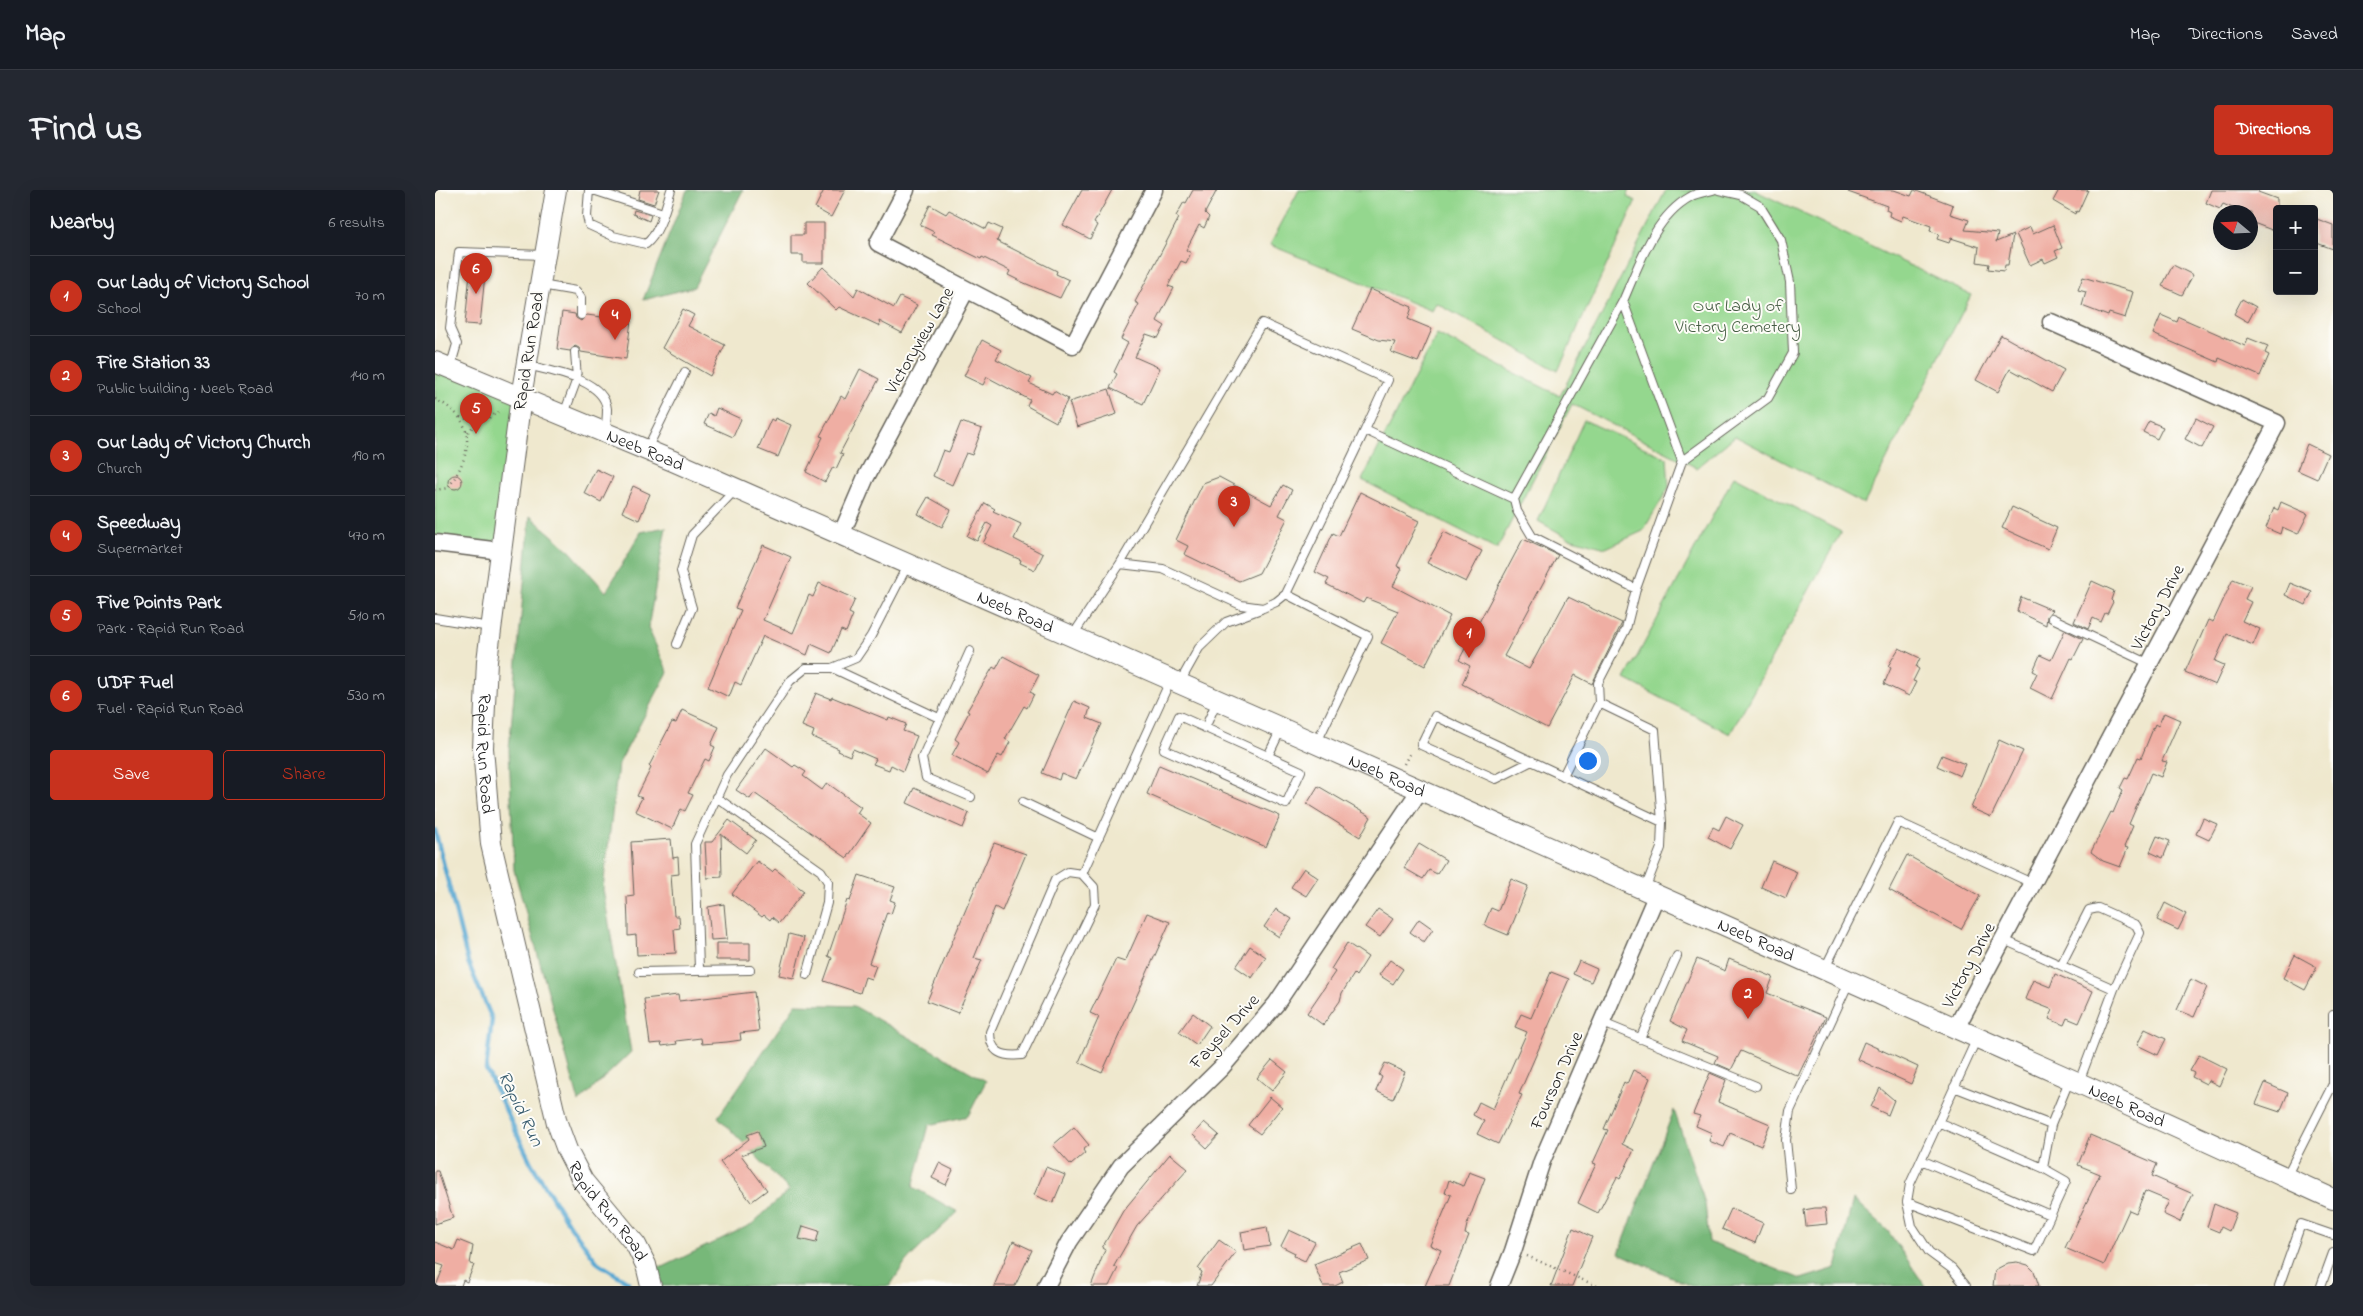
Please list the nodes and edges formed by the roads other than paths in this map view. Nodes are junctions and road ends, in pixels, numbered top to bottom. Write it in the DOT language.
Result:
graph roads {
  1 [pos="556,190"];
  2 [pos="591,190"];
  3 [pos="671,190"];
  4 [pos="906,190"];
  5 [pos="1154,190"];
  6 [pos="1713,190"];
  7 [pos="1719,190"];
  8 [pos="663,214"];
  9 [pos="543,254"];
  10 [pos="539,284"];
  11 [pos="967,290"];
  12 [pos="1623,301"];
  13 [pos="581,315"];
  14 [pos="2051,322"];
  15 [pos="575,352"];
  16 [pos="527,364"];
  17 [pos="443,365"];
  18 [pos="685,372"];
  19 [pos="577,380"];
  20 [pos="521,397"];
  21 [pos="564,414"];
  22 [pos="1365,430"];
  23 [pos="605,432"];
  24 [pos="647,450"];
  25 [pos="1682,461"];
  26 [pos="737,489"];
  27 [pos="1514,499"];
  28 [pos="841,534"];
  29 [pos="435,543"];
  30 [pos="501,551"];
  31 [pos="908,564"];
  32 [pos="1120,564"];
  33 [pos="1636,589"];
  34 [pos="1286,594"];
  35 [pos="1263,608"];
  36 [pos="435,618"];
  37 [pos="2052,618"];
  38 [pos="491,627"];
  39 [pos="1072,636"];
  40 [pos="677,644"];
  41 [pos="970,651"];
  42 [pos="2150,664"];
  43 [pos="831,668"];
  44 [pos="1175,681"];
  45 [pos="1217,700"];
  46 [pos="1599,703"];
  47 [pos="939,718"];
  48 [pos="1205,728"];
  49 [pos="1281,728"];
  50 [pos="1316,744"];
  51 [pos="1268,756"];
  52 [pos="1532,762"];
  53 [pos="1563,776"];
  54 [pos="1419,790"];
  55 [pos="716,797"];
  56 [pos="971,797"];
  57 [pos="1023,802"];
  58 [pos="1662,822"];
  59 [pos="1099,838"];
  60 [pos="1082,874"];
  61 [pos="2034,884"];
  62 [pos="1651,891"];
  63 [pos="2004,940"];
  64 [pos="1677,956"];
  65 [pos="2061,965"];
  66 [pos="699,969"];
  67 [pos="750,970"];
  68 [pos="1824,970"];
  69 [pos="639,972"];
  70 [pos="807,975"];
  71 [pos="1849,982"];
  72 [pos="2114,989"];
  73 [pos="2333,1015"];
  74 [pos="1603,1023"];
  75 [pos="1956,1028"];
  76 [pos="1977,1038"];
  77 [pos="1640,1039"];
  78 [pos="2075,1081"];
  79 [pos="1756,1086"];
  80 [pos="1954,1087"];
  81 [pos="1938,1122"];
  82 [pos="2051,1125"];
  83 [pos="1921,1160"];
  84 [pos="2043,1168"];
  85 [pos="2286,1177"];
  86 [pos="1791,1190"];
  87 [pos="2333,1200"];
  88 [pos="1907,1202"];
  89 [pos="2050,1215"];
  90 [pos="2333,1235"];
  91 [pos="2333,1253"];
  92 [pos="651,1286"];
  93 [pos="1046,1286"];
  94 [pos="1499,1286"];
  95 [pos="1966,1286"];
  96 [pos="2279,1286"];
  97 [pos="2321,1286"];
  1 -- 9 [label="street, Rapid Run Road"];
  2 -- 8 [label="lane"];
  2 -- 8 [label="lane"];
  3 -- 8 [label="lane"];
  4 -- 11 [label="street"];
  5 -- 11 [label="street, Victoryview Lane"];
  6 -- 12 [label="lane"];
  7 -- 25 [label="lane"];
  9 -- 10 [label="street, Rapid Run Road"];
  9 -- 17 [label="lane"];
  10 -- 13 [label="lane"];
  10 -- 16 [label="street, Rapid Run Road"];
  11 -- 28 [label="street, Victoryview Lane"];
  12 -- 25 [label="lane"];
  12 -- 27 [label="lane"];
  14 -- 42 [label="street, Victory Drive"];
  15 -- 19 [label="lane"];
  16 -- 19 [label="lane"];
  16 -- 20 [label="street, Rapid Run Road"];
  17 -- 20 [label="street, Neeb Road"];
  18 -- 24 [label="lane"];
  19 -- 21 [label="lane"];
  19 -- 23 [label="lane"];
  20 -- 21 [label="street, Neeb Road"];
  20 -- 30 [label="street, Rapid Run Road"];
  21 -- 23 [label="street, Neeb Road"];
  22 -- 27 [label="lane"];
  22 -- 32 [label="lane"];
  22 -- 34 [label="lane"];
  23 -- 24 [label="street, Neeb Road"];
  24 -- 26 [label="street, Neeb Road"];
  25 -- 33 [label="lane"];
  26 -- 28 [label="street, Neeb Road"];
  26 -- 40 [label="lane"];
  27 -- 33 [label="lane"];
  28 -- 31 [label="street, Neeb Road"];
  29 -- 30 [label="street"];
  30 -- 38 [label="street, Rapid Run Road"];
  31 -- 39 [label="street, Neeb Road"];
  31 -- 43 [label="lane"];
  32 -- 35 [label="lane"];
  32 -- 39 [label="lane"];
  33 -- 46 [label="lane"];
  34 -- 35 [label="lane"];
  34 -- 50 [label="lane"];
  35 -- 44 [label="lane"];
  36 -- 38 [label="lane"];
  37 -- 42 [label="lane"];
  38 -- 92 [label="street, Rapid Run Road"];
  39 -- 44 [label="street, Neeb Road"];
  41 -- 47 [label="lane"];
  42 -- 61 [label="street, Victory Drive"];
  43 -- 47 [label="lane"];
  43 -- 55 [label="lane"];
  44 -- 45 [label="street, Neeb Road"];
  44 -- 59 [label="lane"];
  45 -- 48 [label="lane"];
  45 -- 49 [label="street, Neeb Road"];
  46 -- 53 [label="lane"];
  46 -- 58 [label="lane"];
  47 -- 56 [label="lane"];
  48 -- 51 [label="lane"];
  48 -- 51 [label="lane"];
  49 -- 50 [label="street, Neeb Road"];
  49 -- 51 [label="lane"];
  50 -- 54 [label="street, Neeb Road"];
  52 -- 52 [label="lane"];
  52 -- 53 [label="lane"];
  53 -- 58 [label="lane"];
  54 -- 62 [label="street, Neeb Road"];
  54 -- 93 [label="street, Faysel Drive"];
  55 -- 66 [label="lane"];
  55 -- 70 [label="lane"];
  57 -- 59 [label="lane"];
  58 -- 62 [label="lane"];
  59 -- 60 [label="lane"];
  60 -- 60 [label="lane"];
  61 -- 63 [label="street, Victory Drive"];
  61 -- 68 [label="lane"];
  62 -- 68 [label="street, Neeb Road"];
  62 -- 74 [label="street, Fourson Drive"];
  63 -- 65 [label="lane"];
  63 -- 75 [label="street, Victory Drive"];
  64 -- 77 [label="lane"];
  65 -- 72 [label="lane"];
  65 -- 72 [label="lane"];
  66 -- 67 [label="lane"];
  66 -- 69 [label="lane"];
  68 -- 71 [label="street, Neeb Road"];
  71 -- 75 [label="street, Neeb Road"];
  71 -- 86 [label="lane"];
  72 -- 78 [label="lane"];
  73 -- 85 [label="lane"];
  74 -- 77 [label="lane"];
  74 -- 94 [label="street, Fourson Drive"];
  75 -- 76 [label="street, Neeb Road"];
  76 -- 78 [label="street, Neeb Road"];
  76 -- 80 [label="lane"];
  77 -- 79 [label="lane"];
  78 -- 82 [label="lane"];
  78 -- 85 [label="street, Neeb Road"];
  80 -- 81 [label="lane"];
  80 -- 82 [label="lane"];
  81 -- 83 [label="lane"];
  81 -- 84 [label="lane"];
  82 -- 84 [label="lane"];
  83 -- 88 [label="lane"];
  83 -- 89 [label="lane"];
  84 -- 89 [label="lane"];
  85 -- 87 [label="street, Neeb Road"];
  88 -- 89 [label="lane"];
  88 -- 95 [label="lane"];
  90 -- 96 [label="lane"];
  91 -- 97 [label="lane"];
}
